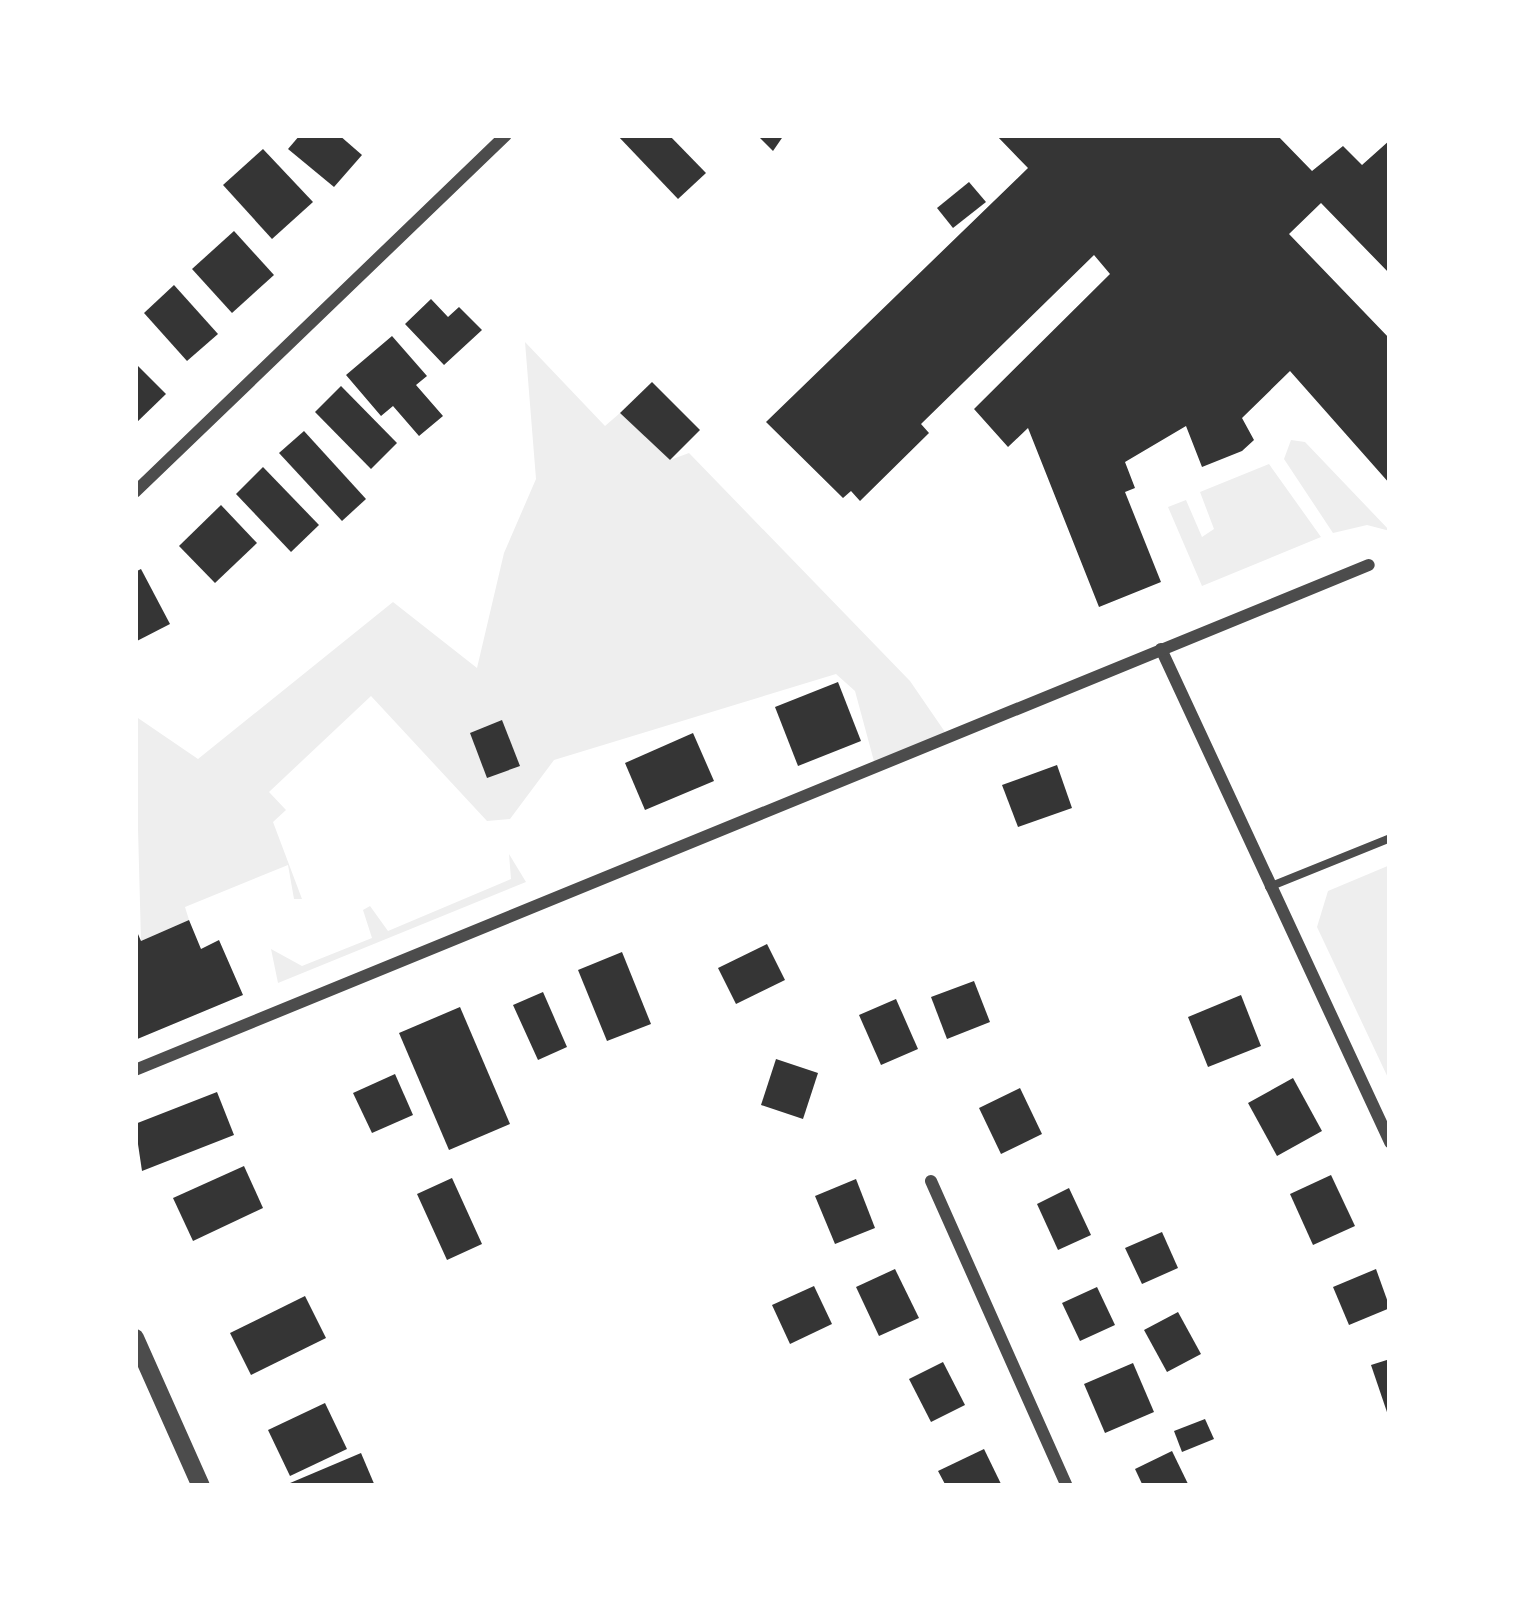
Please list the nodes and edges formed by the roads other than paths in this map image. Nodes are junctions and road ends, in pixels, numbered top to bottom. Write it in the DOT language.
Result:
graph roads {
  1 [pos="506,135"];
  2 [pos="135,492"];
  3 [pos="1370,565"];
  4 [pos="1162,649"];
  5 [pos="1390,838"];
  6 [pos="1269,887"];
  7 [pos="135,1070"];
  8 [pos="1390,1142"];
  9 [pos="931,1181"];
  10 [pos="135,1338"];
  11 [pos="201,1486"];
  12 [pos="1067,1486"];
  1 -- 2 [label="street"];
  3 -- 4 [label="street"];
  4 -- 6 [label="street"];
  4 -- 7 [label="street"];
  5 -- 6 [label="lane"];
  6 -- 8 [label="street"];
  9 -- 12 [label="street"];
  10 -- 11 [label="street"];
}
